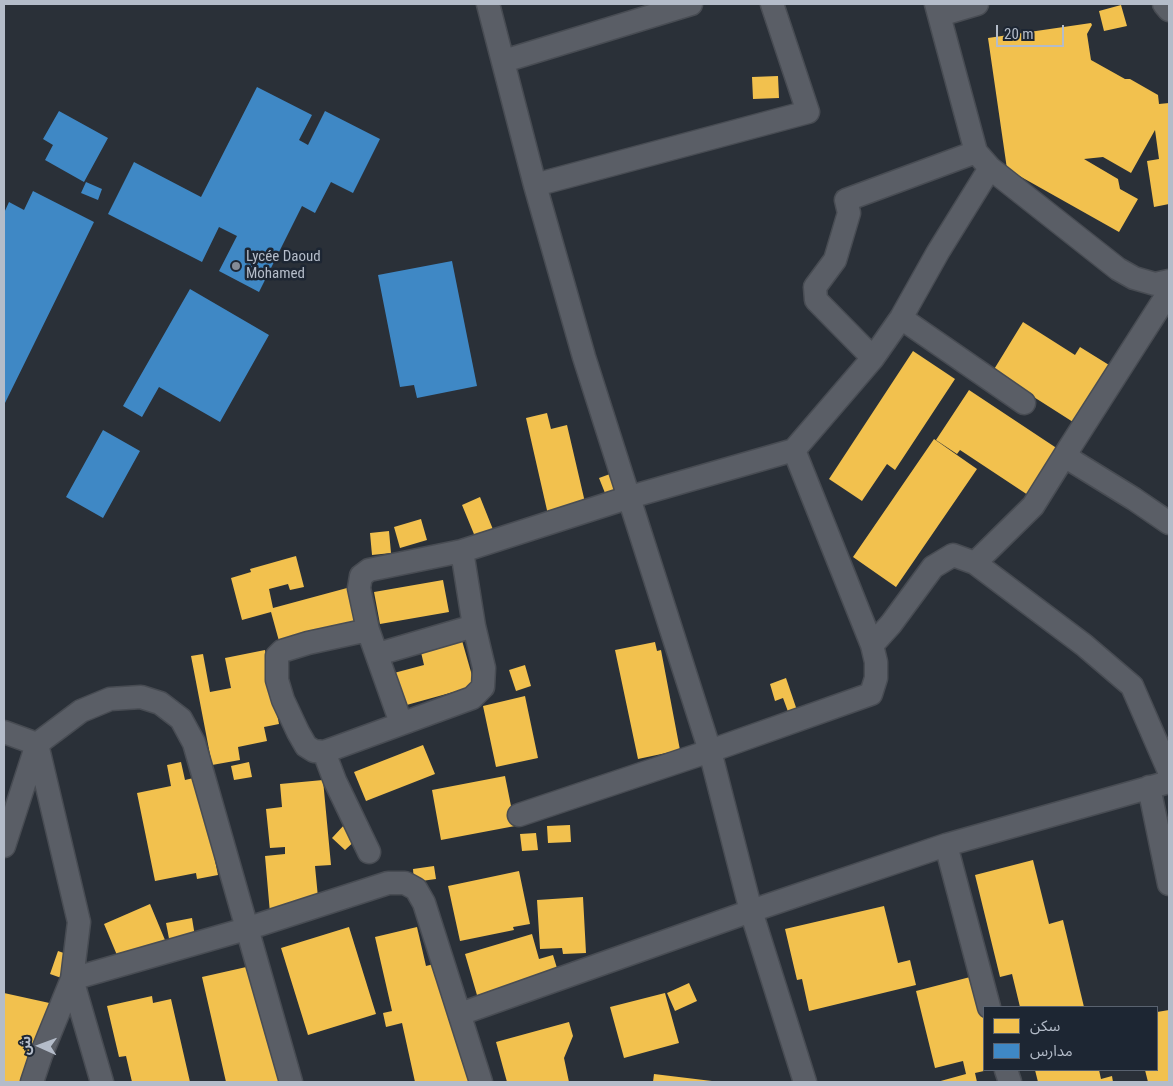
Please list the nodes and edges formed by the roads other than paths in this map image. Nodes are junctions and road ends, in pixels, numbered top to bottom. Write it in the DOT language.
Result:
graph roads {
  1 [pos="488,4"];
  2 [pos="691,4"];
  3 [pos="772,4"];
  4 [pos="977,4"];
  5 [pos="1164,4"];
  6 [pos="938,10"];
  7 [pos="1169,10"];
  8 [pos="504,61"];
  9 [pos="983,160"];
  10 [pos="535,185"];
  11 [pos="1169,281"];
  12 [pos="1169,292"];
  13 [pos="901,318"];
  14 [pos="873,358"];
  15 [pos="1024,403"];
  16 [pos="794,450"];
  17 [pos="1068,450"];
  18 [pos="630,497"];
  19 [pos="1169,523"];
  20 [pos="462,550"];
  21 [pos="975,563"];
  22 [pos="474,626"];
  23 [pos="368,630"];
  24 [pos="872,645"];
  25 [pos="378,654"];
  26 [pos="402,723"];
  27 [pos="4,732"];
  28 [pos="38,744"];
  29 [pos="710,751"];
  30 [pos="324,752"];
  31 [pos="1169,771"];
  32 [pos="1159,785"];
  33 [pos="519,815"];
  34 [pos="946,845"];
  35 [pos="4,846"];
  36 [pos="369,852"];
  37 [pos="1169,884"];
  38 [pos="751,910"];
  39 [pos="246,929"];
  40 [pos="72,979"];
  41 [pos="989,1006"];
  42 [pos="460,1014"];
  43 [pos="32,1082"];
  44 [pos="102,1082"];
  45 [pos="291,1082"];
  46 [pos="481,1082"];
  47 [pos="805,1082"];
  1 -- 8 [label="street"];
  2 -- 8 [label="street"];
  3 -- 10 [label="street"];
  4 -- 6 [label="street"];
  5 -- 7 [label="street"];
  6 -- 9 [label="street"];
  8 -- 10 [label="street"];
  9 -- 11 [label="street"];
  9 -- 13 [label="street"];
  9 -- 14 [label="street"];
  10 -- 18 [label="street"];
  12 -- 17 [label="street"];
  13 -- 14 [label="street"];
  13 -- 15 [label="street"];
  14 -- 16 [label="street"];
  16 -- 18 [label="street"];
  16 -- 24 [label="street"];
  17 -- 19 [label="street"];
  17 -- 21 [label="street"];
  18 -- 20 [label="street"];
  18 -- 29 [label="street"];
  20 -- 22 [label="street"];
  20 -- 23 [label="street"];
  21 -- 24 [label="street"];
  21 -- 31 [label="street"];
  22 -- 25 [label="street"];
  22 -- 26 [label="street"];
  23 -- 25 [label="street"];
  23 -- 30 [label="street"];
  24 -- 29 [label="street"];
  25 -- 26 [label="street"];
  26 -- 30 [label="street"];
  27 -- 28 [label="street"];
  28 -- 35 [label="street"];
  28 -- 39 [label="street"];
  28 -- 40 [label="street"];
  29 -- 33 [label="street"];
  29 -- 38 [label="street"];
  30 -- 36 [label="street"];
  32 -- 34 [label="street"];
  32 -- 37 [label="street"];
  34 -- 38 [label="street"];
  34 -- 41 [label="street"];
  38 -- 42 [label="street"];
  38 -- 47 [label="street"];
  39 -- 40 [label="street"];
  39 -- 42 [label="street"];
  39 -- 45 [label="street"];
  40 -- 43 [label="street"];
  40 -- 44 [label="street"];
  42 -- 46 [label="street"];
}
